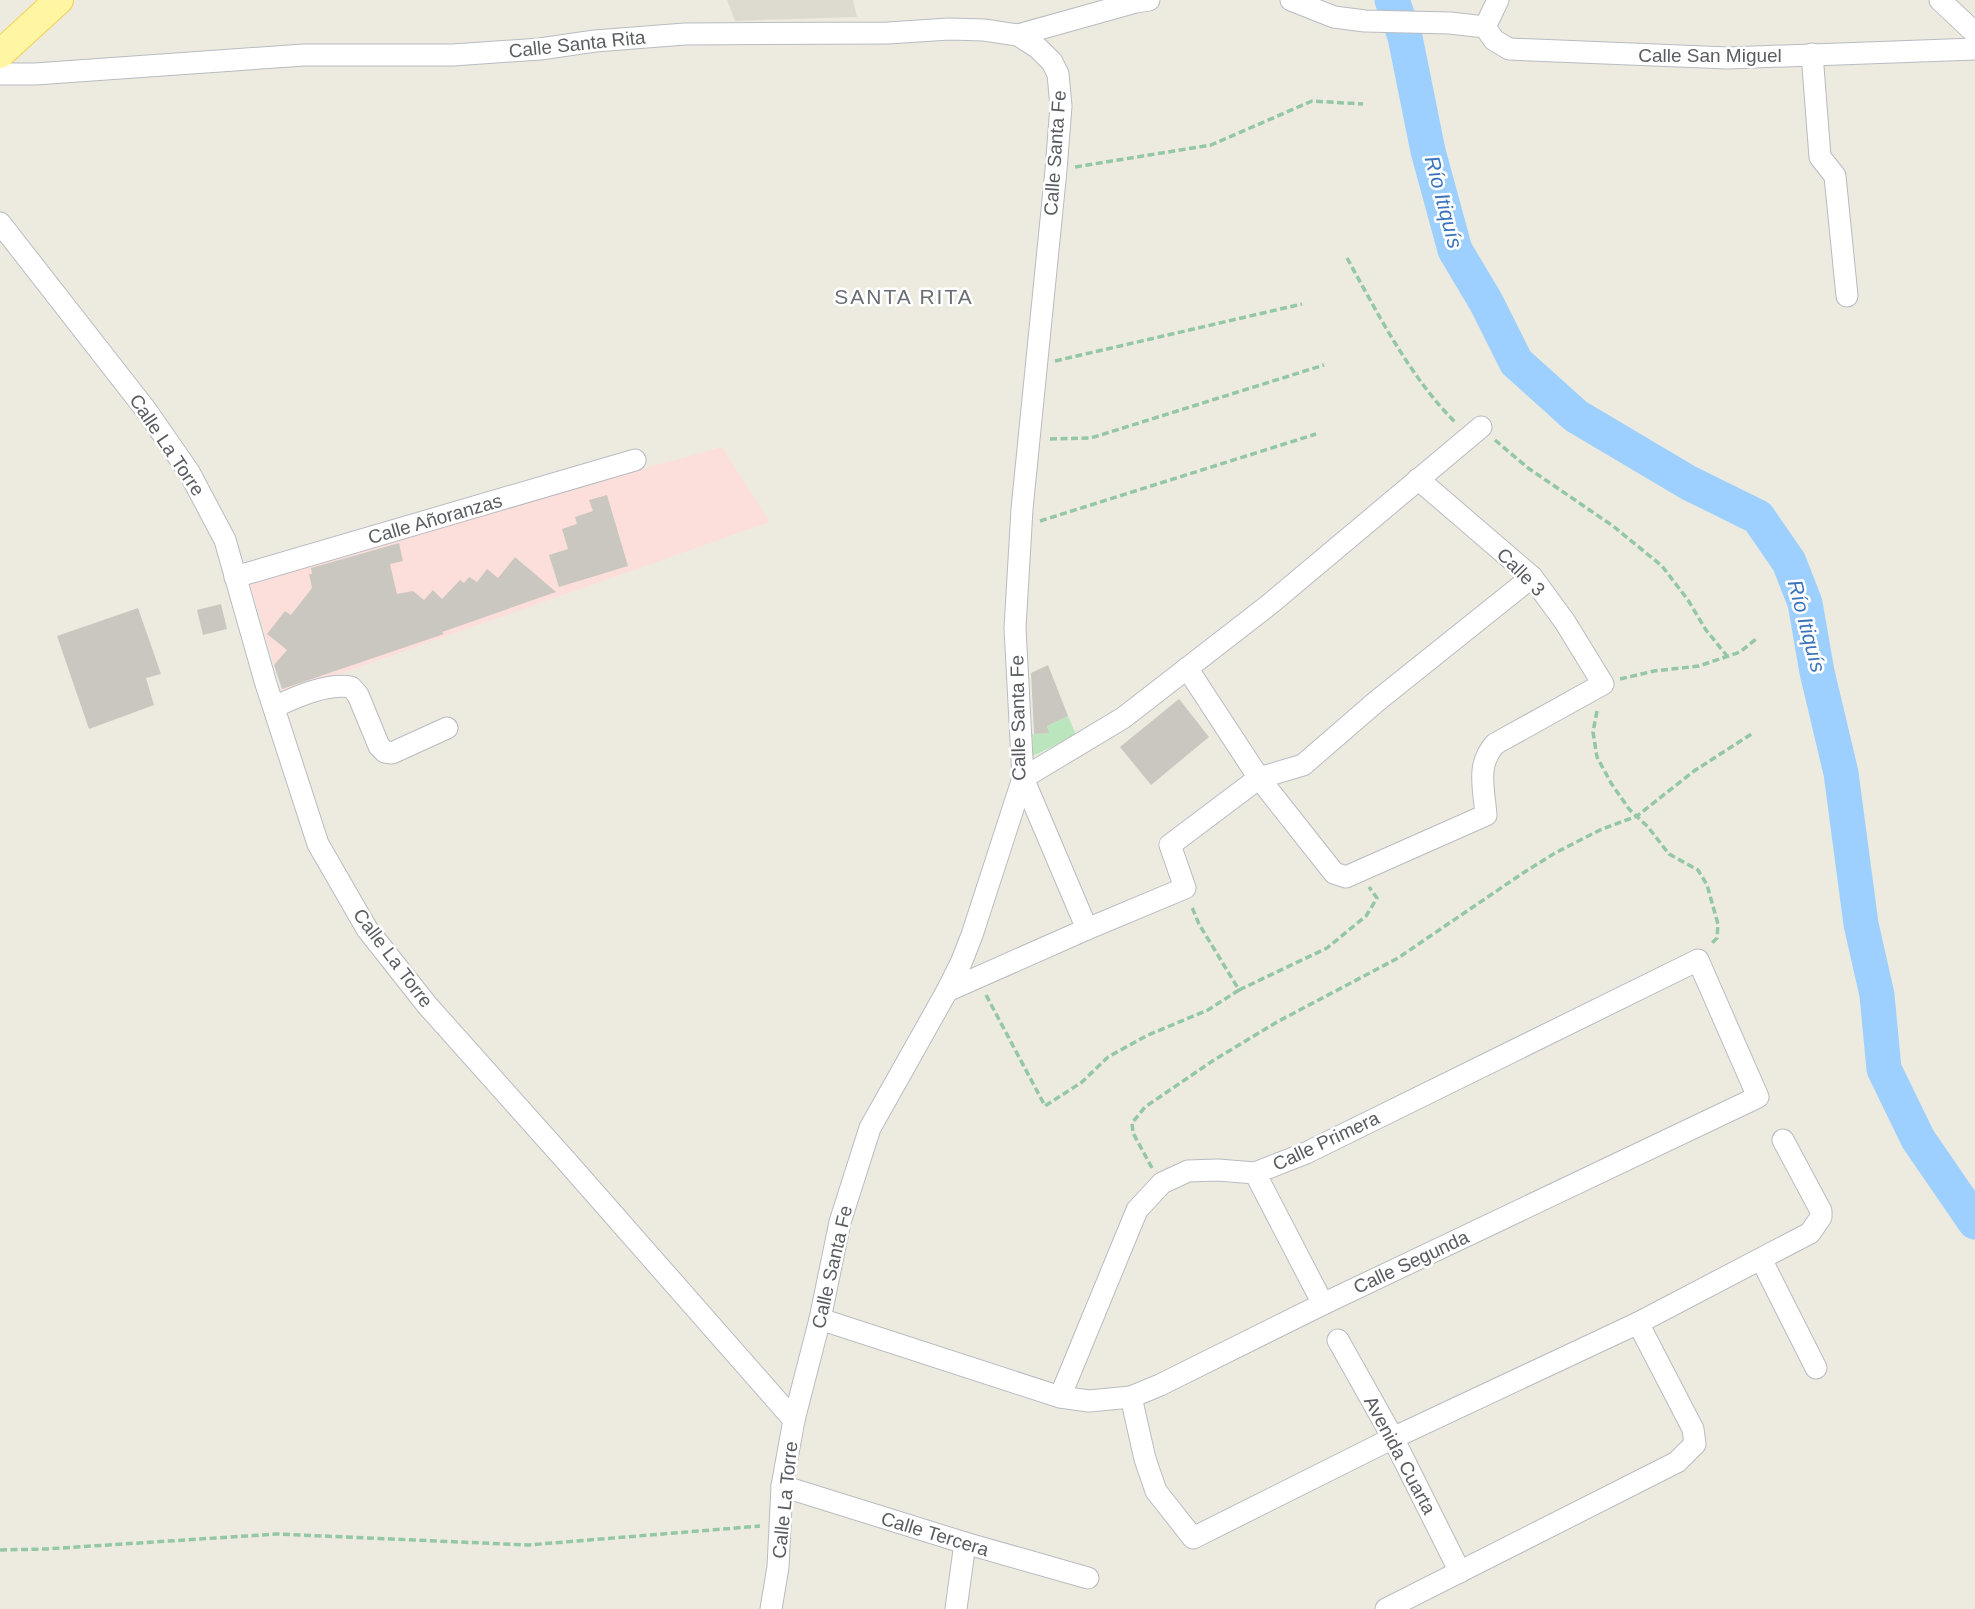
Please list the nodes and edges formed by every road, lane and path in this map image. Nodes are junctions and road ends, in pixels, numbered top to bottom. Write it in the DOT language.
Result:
graph roads {
  1 [pos="59,0"];
  2 [pos="1149,0"];
  3 [pos="1291,0"];
  4 [pos="1498,0"];
  5 [pos="1940,0"];
  6 [pos="1485,27"];
  7 [pos="1975,33"];
  8 [pos="1018,35"];
  9 [pos="1975,49"];
  10 [pos="0,54"];
  11 [pos="1812,54"];
  12 [pos="0,74"];
  13 [pos="1363,104"];
  14 [pos="1056,170"];
  15 [pos="0,223"];
  16 [pos="1347,258"];
  17 [pos="1847,296"];
  18 [pos="1302,304"];
  19 [pos="1035,365"];
  20 [pos="1324,365"];
  21 [pos="1475,431"];
  22 [pos="1316,434"];
  23 [pos="1030,440"];
  24 [pos="635,460"];
  25 [pos="1418,479"];
  26 [pos="1021,527"];
  27 [pos="235,577"];
  28 [pos="1532,577"];
  29 [pos="1756,639"];
  30 [pos="1727,656"];
  31 [pos="1187,668"];
  32 [pos="1603,684"];
  33 [pos="274,707"];
  34 [pos="447,728"];
  35 [pos="1753,733"];
  36 [pos="1023,778"];
  37 [pos="1259,778"];
  38 [pos="1637,816"];
  39 [pos="1346,877"];
  40 [pos="1185,888"];
  41 [pos="1087,929"];
  42 [pos="1698,960"];
  43 [pos="977,978"];
  44 [pos="1239,990"];
  45 [pos="947,992"];
  46 [pos="1783,1140"];
  47 [pos="1255,1173"];
  48 [pos="1162,1183"];
  49 [pos="1761,1259"];
  50 [pos="1323,1304"];
  51 [pos="820,1319"];
  52 [pos="1638,1323"];
  53 [pos="1338,1340"];
  54 [pos="1816,1368"];
  55 [pos="1060,1397"];
  56 [pos="1131,1397"];
  57 [pos="794,1420"];
  58 [pos="1392,1438"];
  59 [pos="782,1486"];
  60 [pos="779,1525"];
  61 [pos="965,1544"];
  62 [pos="0,1550"];
  63 [pos="1460,1572"];
  64 [pos="1088,1578"];
  65 [pos="771,1609"];
  66 [pos="956,1609"];
  67 [pos="1386,1609"];
  1 -- 10 [label="main road"];
  2 -- 8 [label="street, Calle Santa Rita"];
  3 -- 6 [label="street"];
  4 -- 6 [label="street"];
  5 -- 7 [label="street"];
  6 -- 11 [label="street, Calle San Miguel"];
  8 -- 12 [label="street, Calle Santa Rita"];
  8 -- 14 [label="street, Calle Santa Fe"];
  9 -- 11 [label="street, Calle San Miguel"];
  11 -- 17 [label="street"];
  13 -- 14 [label="path"];
  14 -- 19 [label="street, Calle Santa Fe"];
  15 -- 27 [label="street, Calle La Torre"];
  16 -- 21 [label="path"];
  18 -- 19 [label="path"];
  19 -- 23 [label="street, Calle Santa Fe"];
  20 -- 23 [label="path"];
  21 -- 25 [label="street"];
  21 -- 30 [label="path"];
  22 -- 26 [label="path"];
  23 -- 26 [label="street, Calle Santa Fe"];
  24 -- 27 [label="street, Calle Añoranzas"];
  25 -- 28 [label="street, Calle 3"];
  25 -- 31 [label="street"];
  26 -- 36 [label="street, Calle Santa Fe"];
  27 -- 33 [label="street, Calle La Torre"];
  28 -- 32 [label="street, Calle 3"];
  28 -- 37 [label="street"];
  29 -- 30 [label="path"];
  30 -- 32 [label="path"];
  31 -- 36 [label="street"];
  31 -- 37 [label="street"];
  32 -- 38 [label="path"];
  32 -- 39 [label="street"];
  33 -- 34 [label="street"];
  33 -- 57 [label="street, Calle La Torre"];
  35 -- 38 [label="path"];
  36 -- 41 [label="street"];
  36 -- 45 [label="street, Calle Santa Fe"];
  37 -- 39 [label="street"];
  37 -- 40 [label="street"];
  38 -- 42 [label="path"];
  38 -- 48 [label="path"];
  39 -- 44 [label="path"];
  40 -- 41 [label="street"];
  40 -- 44 [label="path"];
  41 -- 43 [label="street"];
  42 -- 47 [label="street, Calle Primera"];
  42 -- 50 [label="street, Calle Segunda"];
  43 -- 44 [label="path"];
  43 -- 45 [label="street"];
  45 -- 51 [label="street, Calle Santa Fe"];
  46 -- 49 [label="street"];
  47 -- 48 [label="street, Calle Primera"];
  47 -- 50 [label="street"];
  48 -- 55 [label="street, Calle Primera"];
  49 -- 52 [label="street"];
  49 -- 54 [label="street"];
  50 -- 56 [label="street, Calle Segunda"];
  51 -- 55 [label="street"];
  51 -- 57 [label="street, Calle Santa Fe"];
  52 -- 58 [label="street"];
  52 -- 63 [label="street"];
  53 -- 58 [label="street, Avenida Cuarta"];
  55 -- 56 [label="street, Calle Segunda"];
  56 -- 58 [label="street"];
  57 -- 59 [label="street, Calle La Torre"];
  58 -- 63 [label="street, Avenida Cuarta"];
  59 -- 60 [label="street, Calle La Torre"];
  59 -- 61 [label="street, Calle Tercera"];
  60 -- 62 [label="path"];
  60 -- 65 [label="street, Calle La Torre"];
  61 -- 64 [label="street, Calle Tercera"];
  61 -- 66 [label="street"];
  63 -- 67 [label="street"];
}
